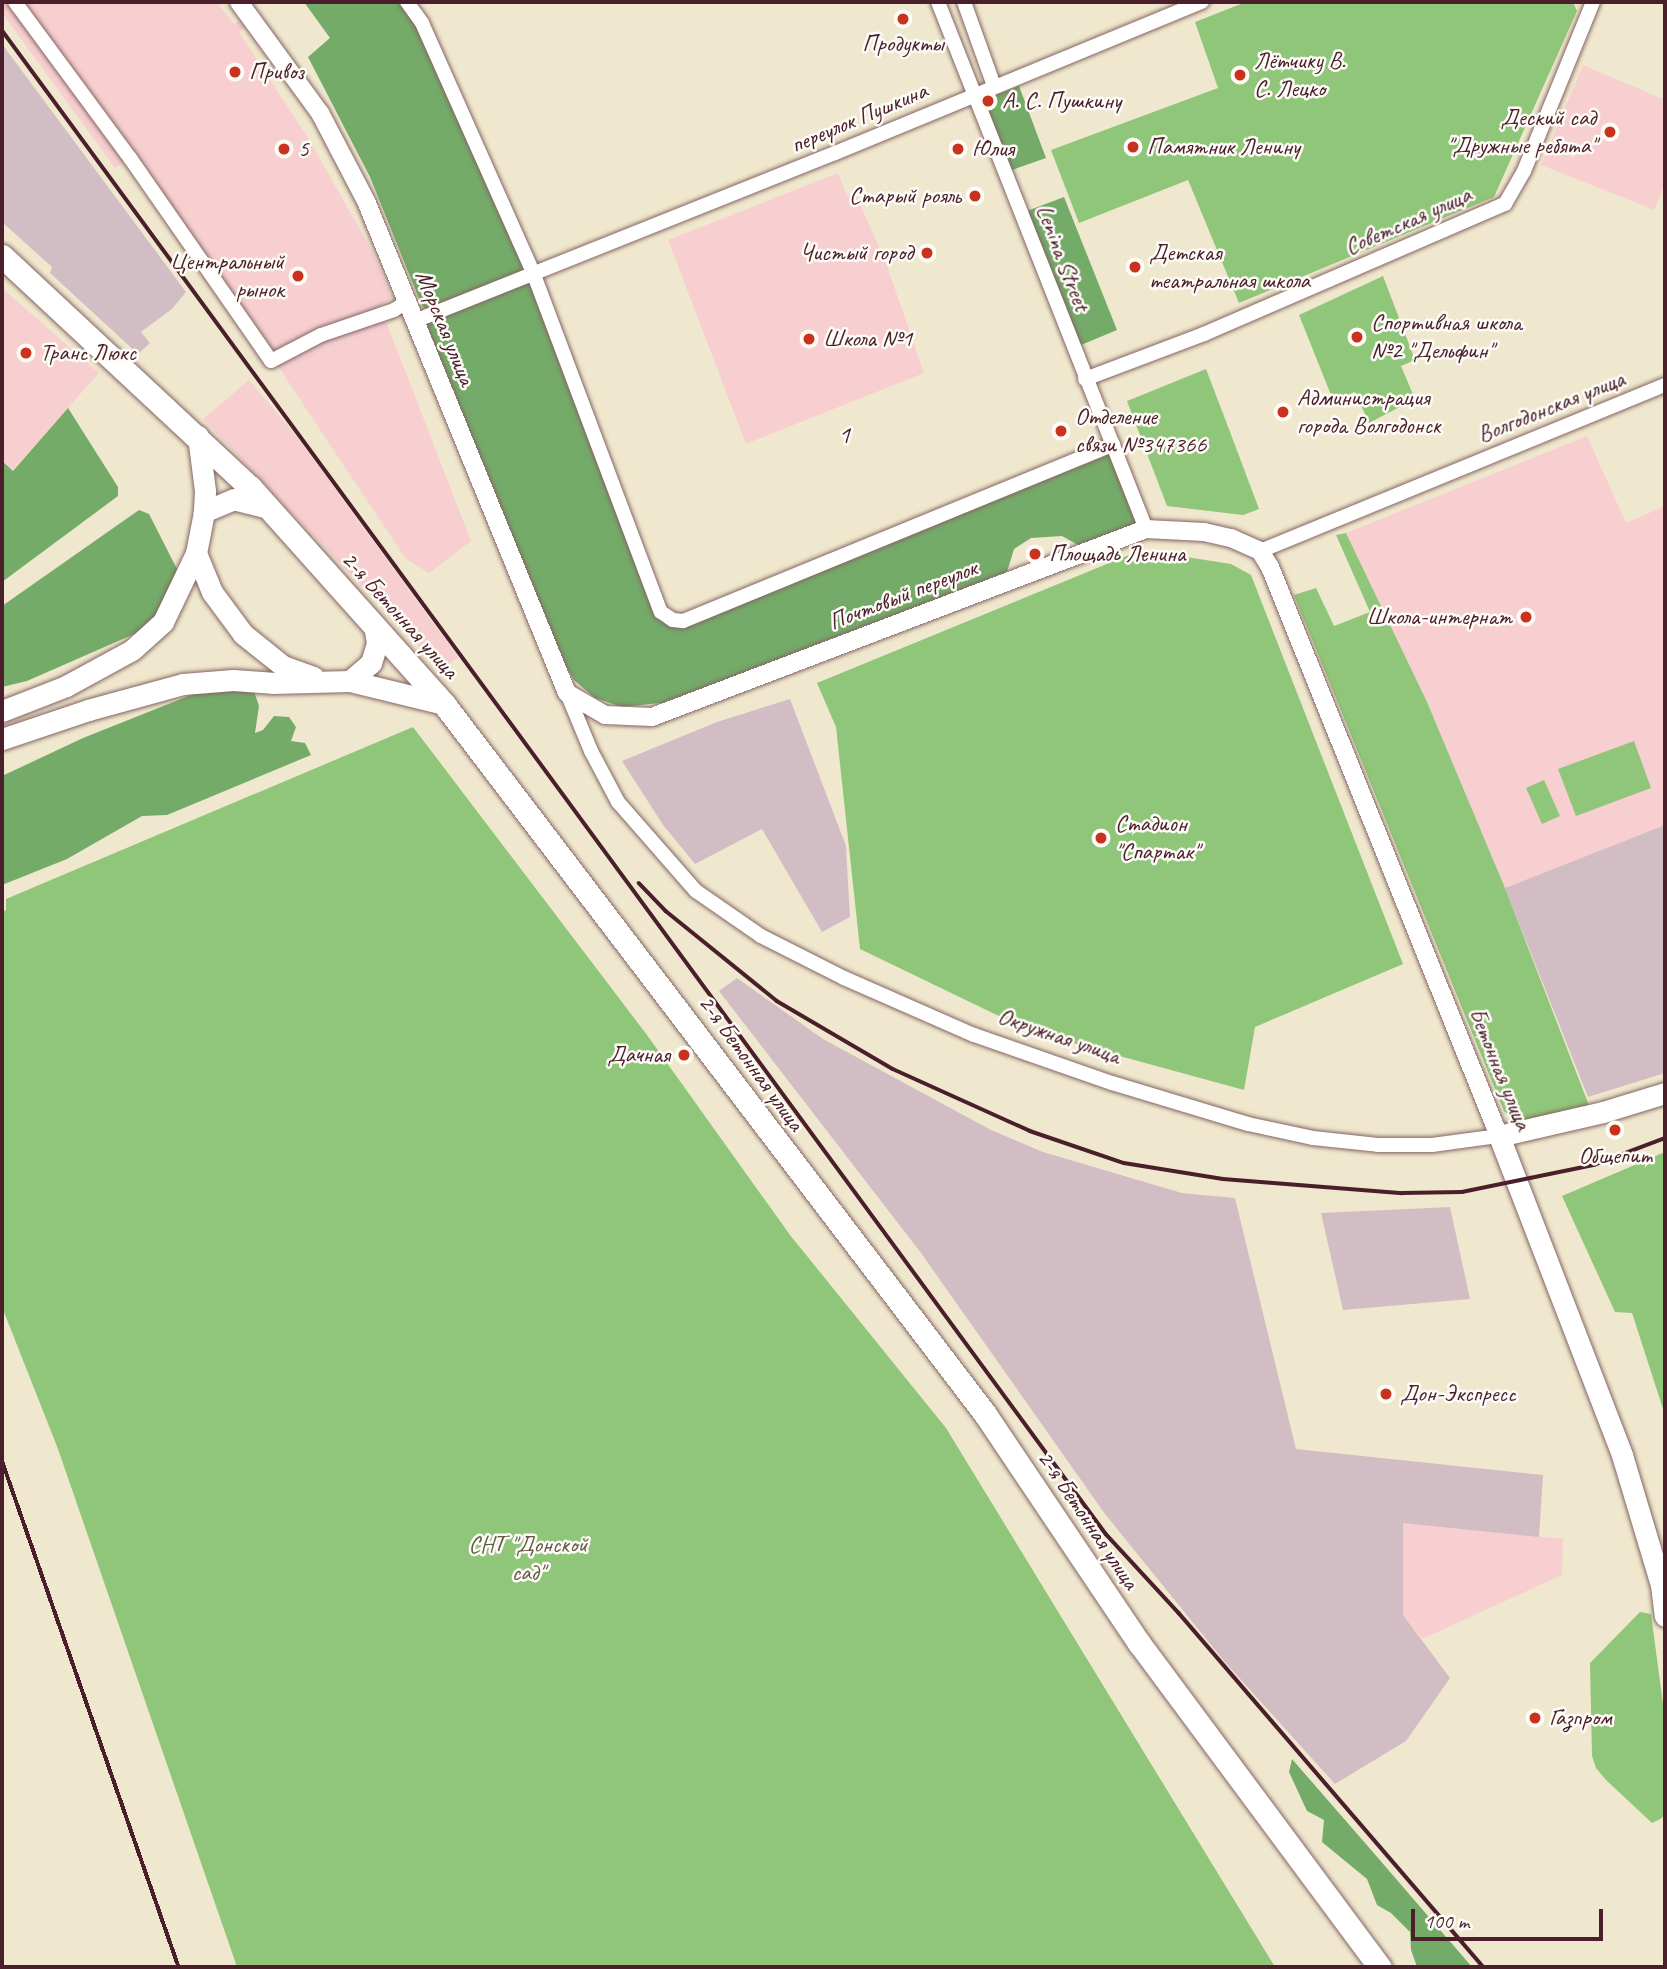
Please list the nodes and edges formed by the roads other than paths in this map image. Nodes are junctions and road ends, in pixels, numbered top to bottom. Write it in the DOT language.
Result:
graph roads {
  1 [pos="15,2"];
  2 [pos="239,2"];
  3 [pos="407,2"];
  4 [pos="938,2"];
  5 [pos="964,2"];
  6 [pos="1202,2"];
  7 [pos="1592,2"];
  8 [pos="994,86"];
  9 [pos="975,93"];
  10 [pos="2,256"];
  11 [pos="534,275"];
  12 [pos="408,302"];
  13 [pos="415,321"];
  14 [pos="1085,379"];
  15 [pos="1665,386"];
  16 [pos="198,436"];
  17 [pos="1113,445"];
  18 [pos="269,508"];
  19 [pos="204,512"];
  20 [pos="1146,529"];
  21 [pos="1260,551"];
  22 [pos="196,553"];
  23 [pos="374,624"];
  24 [pos="326,681"];
  25 [pos="350,681"];
  26 [pos="567,693"];
  27 [pos="444,704"];
  28 [pos="2,711"];
  29 [pos="2,739"];
  30 [pos="1665,1093"];
  31 [pos="1499,1136"];
  32 [pos="1665,1616"];
  33 [pos="1380,1967"];
  1 -- 12 [label="street"];
  2 -- 12 [label="street, Морская улица"];
  3 -- 11 [label="street"];
  4 -- 9 [label="street, Lenina Street"];
  5 -- 8 [label="street"];
  6 -- 8 [label="street, переулок Пушкина"];
  7 -- 14 [label="street, Советская улица"];
  8 -- 9 [label="street, переулок Пушкина"];
  9 -- 11 [label="street, переулок Пушкина"];
  9 -- 14 [label="street, Lenina Street"];
  10 -- 16 [label="main road, 2-я Бетонная улица"];
  11 -- 13 [label="street, переулок Пушкина"];
  11 -- 17 [label="street"];
  12 -- 13 [label="street, Морская улица"];
  13 -- 26 [label="street, Морская улица"];
  14 -- 17 [label="street, Lenina Street"];
  15 -- 21 [label="street, Волгодонская улица"];
  16 -- 18 [label="main road, 2-я Бетонная улица"];
  16 -- 19 [label="main road"];
  17 -- 20 [label="street, Lenina Street"];
  18 -- 19 [label="main road"];
  18 -- 23 [label="main road, 2-я Бетонная улица"];
  19 -- 22 [label="main road"];
  20 -- 21 [label="street, Почтовый переулок"];
  20 -- 26 [label="street, Почтовый переулок"];
  21 -- 31 [label="street, Бетонная улица"];
  22 -- 24 [label="main road"];
  22 -- 28 [label="main road"];
  23 -- 25 [label="main road"];
  23 -- 27 [label="main road, 2-я Бетонная улица"];
  24 -- 25 [label="main road"];
  24 -- 29 [label="main road"];
  25 -- 27 [label="main road"];
  26 -- 31 [label="street, Окружная улица"];
  27 -- 33 [label="main road, 2-я Бетонная улица"];
  30 -- 31 [label="main road, Окружная улица"];
  31 -- 32 [label="main road, Бетонная улица"];
}
